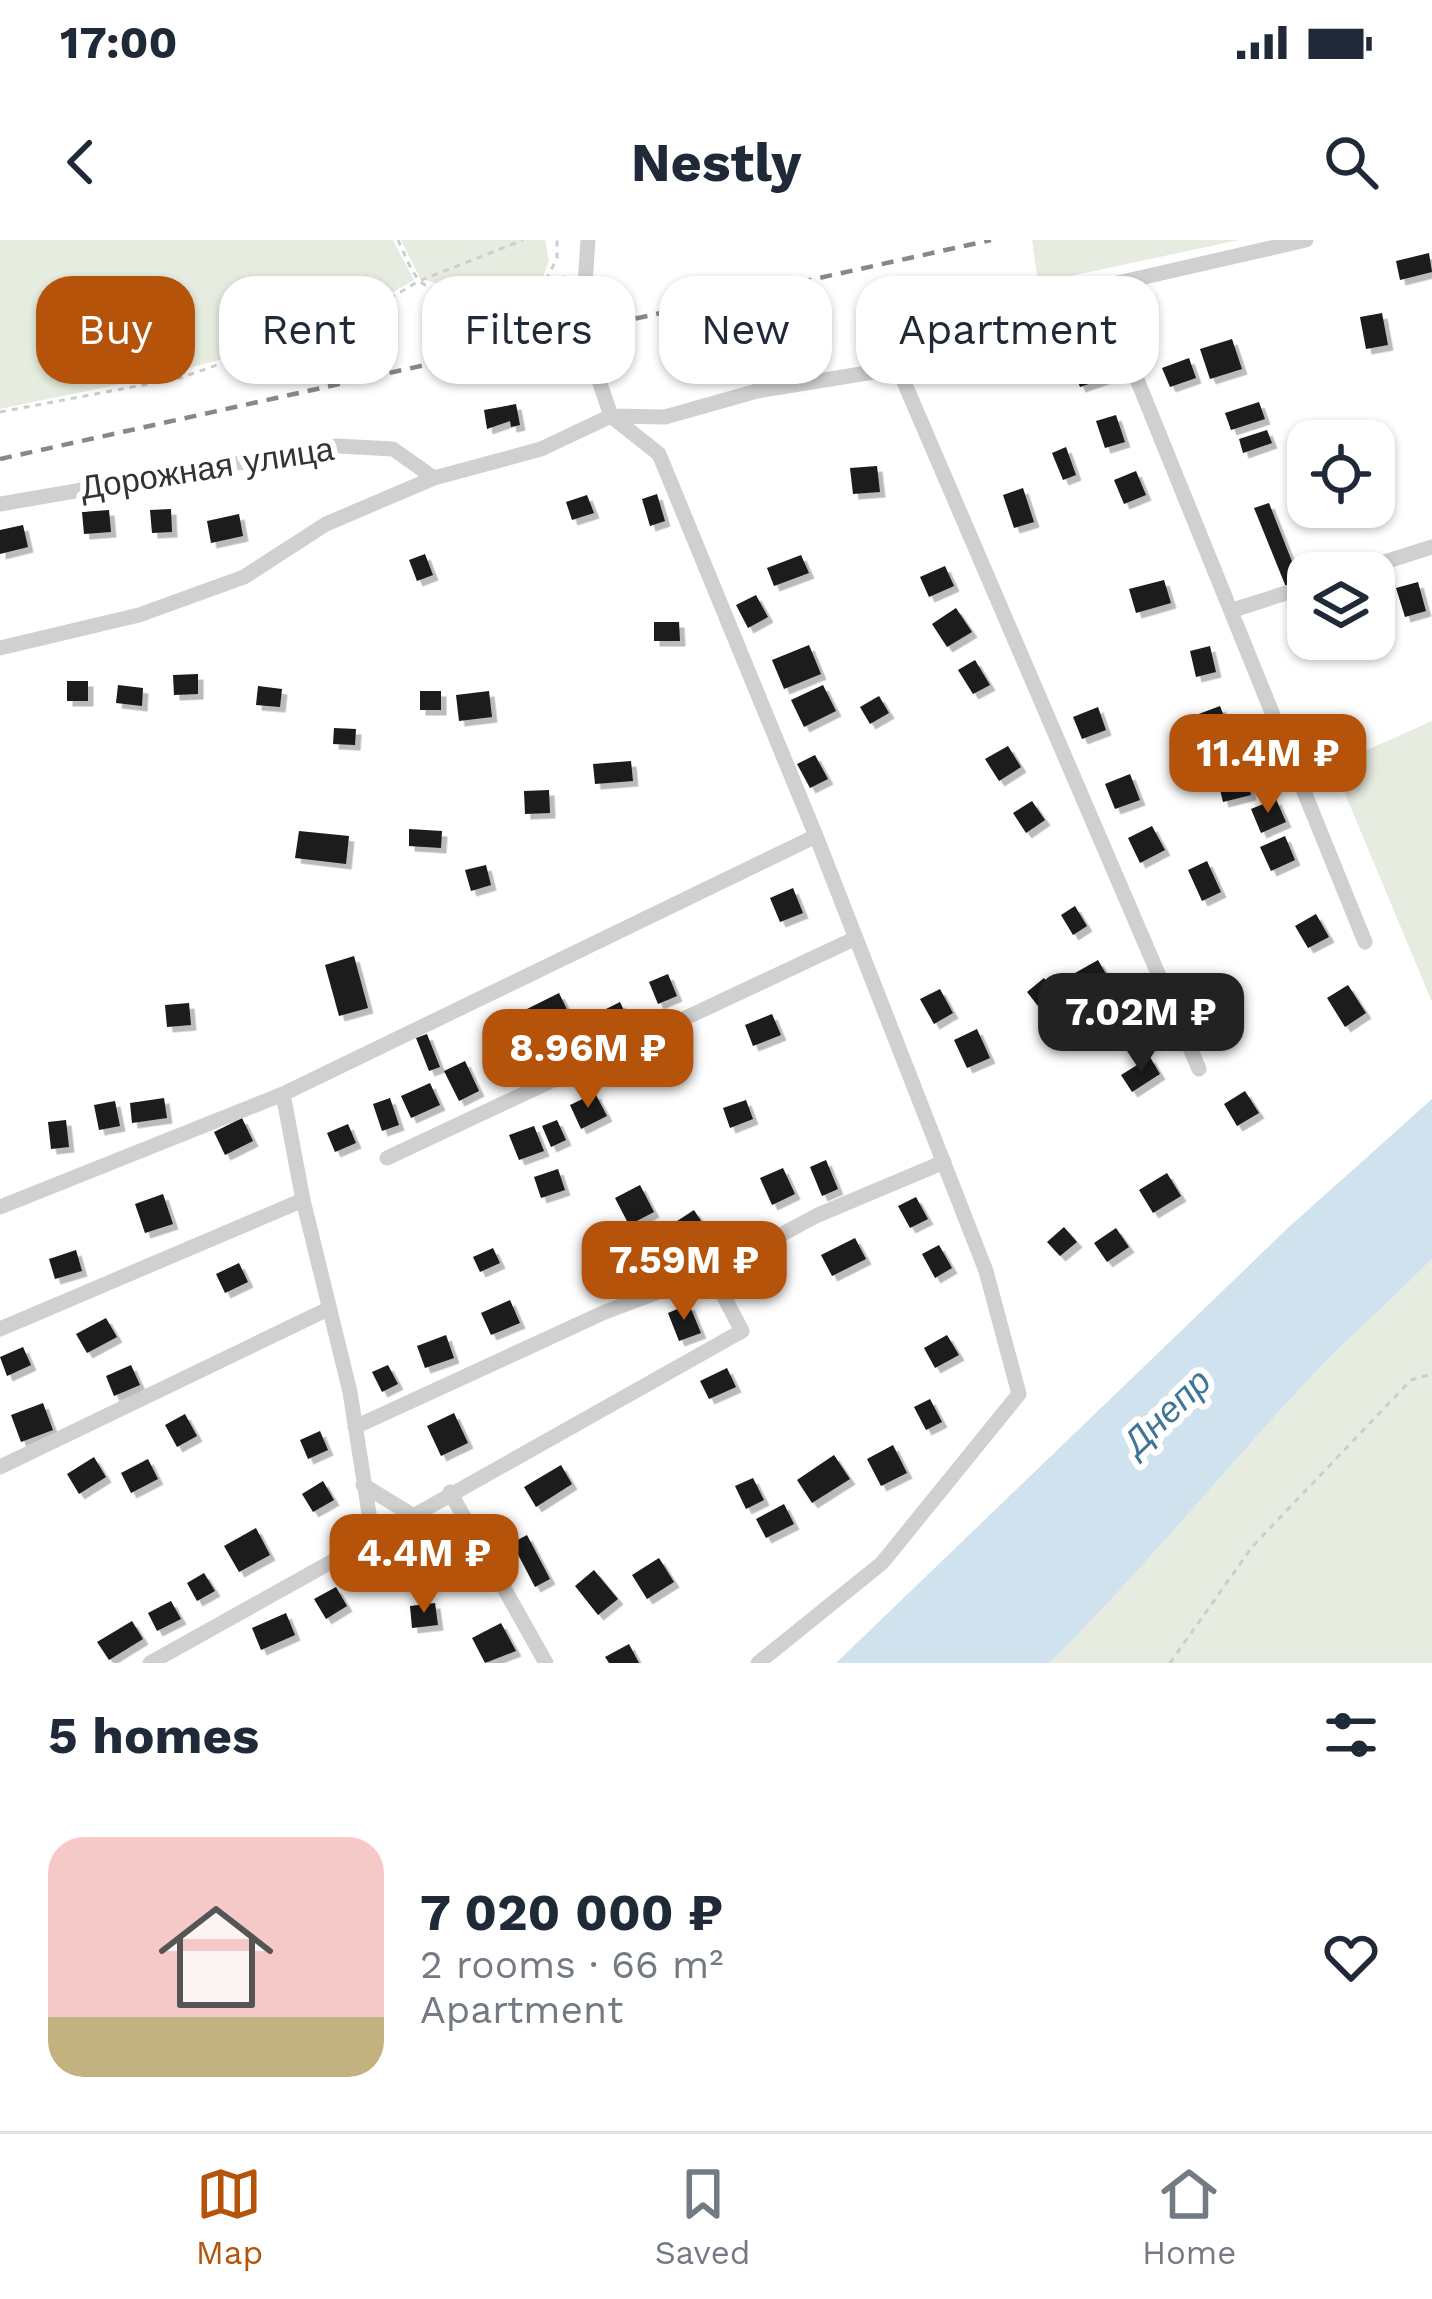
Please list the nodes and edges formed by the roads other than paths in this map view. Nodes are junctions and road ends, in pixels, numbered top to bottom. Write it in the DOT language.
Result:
graph roads {
  1 [pos="588,240"];
  2 [pos="1306,240"];
  3 [pos="1152,276"];
  4 [pos="856,375"];
  5 [pos="905,384"];
  6 [pos="1140,384"];
  7 [pos="611,416"];
  8 [pos="434,478"];
  9 [pos="0,503"];
  10 [pos="1432,547"];
  11 [pos="1395,559"];
  12 [pos="1287,593"];
  13 [pos="1233,610"];
  14 [pos="0,648"];
  15 [pos="816,836"];
  16 [pos="856,938"];
  17 [pos="1365,942"];
  18 [pos="1199,1069"];
  19 [pos="283,1094"];
  20 [pos="387,1158"];
  21 [pos="944,1162"];
  22 [pos="303,1200"];
  23 [pos="0,1207"];
  24 [pos="711,1272"];
  25 [pos="326,1310"];
  26 [pos="0,1328"];
  27 [pos="355,1427"];
  28 [pos="0,1468"];
  29 [pos="363,1485"];
  30 [pos="450,1492"];
  31 [pos="412,1515"];
  32 [pos="358,1547"];
  33 [pos="150,1663"];
  34 [pos="546,1663"];
  35 [pos="758,1663"];
  1 -- 7 [label="street"];
  2 -- 3 [label="street"];
  4 -- 7 [label="street"];
  5 -- 18 [label="street"];
  6 -- 13 [label="street"];
  7 -- 8 [label="street"];
  7 -- 15 [label="street"];
  8 -- 9 [label="street, Дорожная улица"];
  8 -- 14 [label="street"];
  10 -- 11 [label="street"];
  12 -- 13 [label="street"];
  13 -- 17 [label="street"];
  15 -- 16 [label="street"];
  15 -- 19 [label="street"];
  16 -- 20 [label="street"];
  16 -- 21 [label="street"];
  19 -- 22 [label="street"];
  19 -- 23 [label="street"];
  21 -- 24 [label="street"];
  21 -- 35 [label="street"];
  22 -- 25 [label="street"];
  22 -- 26 [label="street"];
  24 -- 27 [label="street"];
  24 -- 30 [label="street"];
  25 -- 27 [label="street"];
  25 -- 28 [label="street"];
  27 -- 29 [label="street"];
  29 -- 31 [label="street"];
  29 -- 32 [label="street"];
  30 -- 31 [label="street"];
  30 -- 34 [label="street"];
  31 -- 32 [label="street"];
  32 -- 33 [label="street"];
}
